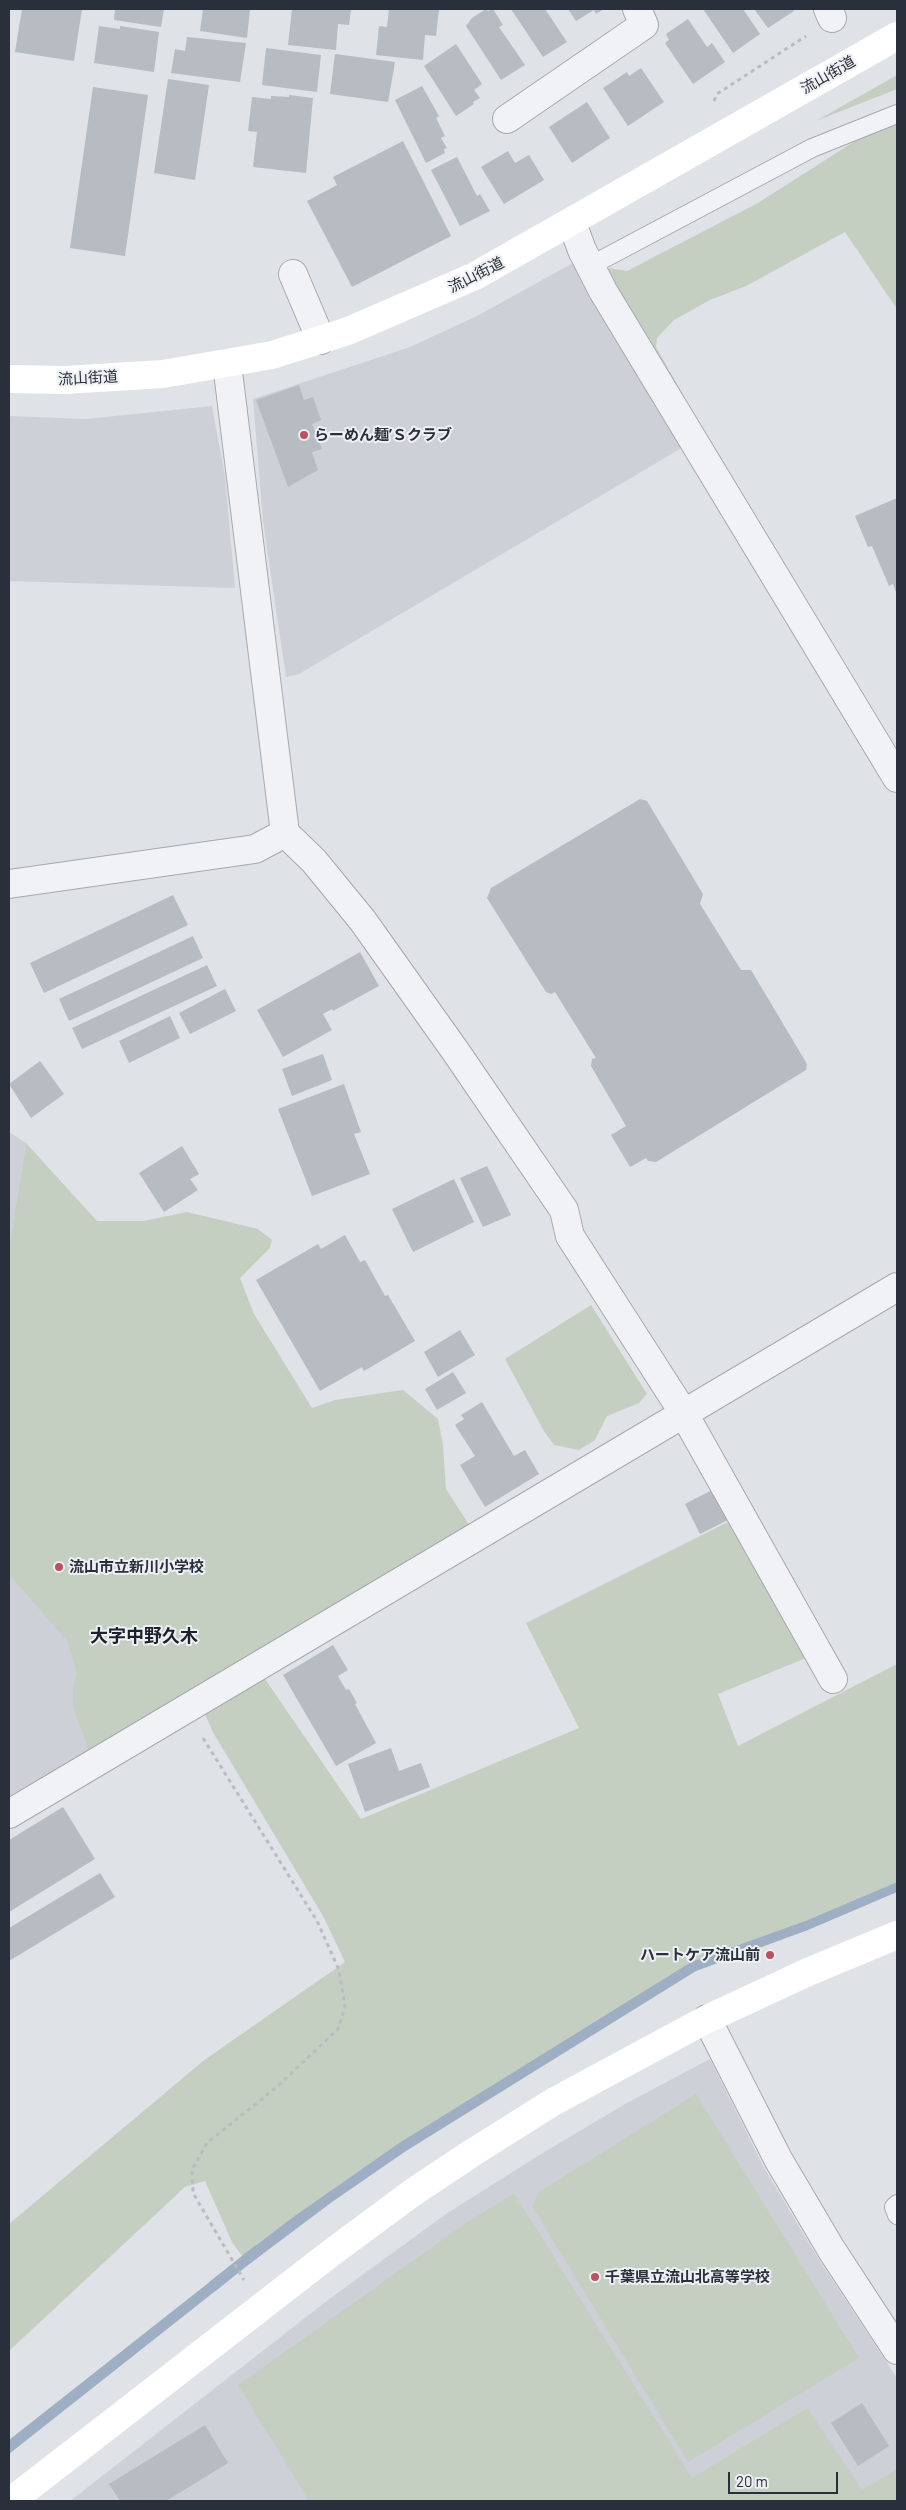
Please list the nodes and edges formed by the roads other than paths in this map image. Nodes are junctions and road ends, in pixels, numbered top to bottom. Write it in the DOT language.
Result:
graph roads {
  1 [pos="637,9"];
  2 [pos="897,36"];
  3 [pos="897,114"];
  4 [pos="507,120"];
  5 [pos="572,223"];
  6 [pos="590,266"];
  7 [pos="294,274"];
  8 [pos="321,340"];
  9 [pos="227,364"];
  10 [pos="9,379"];
  11 [pos="897,778"];
  12 [pos="285,833"];
  13 [pos="9,884"];
  14 [pos="897,1287"];
  15 [pos="683,1412"];
  16 [pos="833,1679"];
  17 [pos="9,1814"];
  18 [pos="897,1935"];
  19 [pos="707,2019"];
  20 [pos="897,2204"];
  21 [pos="897,2215"];
  22 [pos="897,2350"];
  23 [pos="11,2501"];
  1 -- 4 [label="street"];
  2 -- 5 [label="street, 流山街道"];
  3 -- 6 [label="lane"];
  5 -- 6 [label="street"];
  5 -- 8 [label="street, 流山街道"];
  6 -- 11 [label="street"];
  7 -- 8 [label="street"];
  8 -- 9 [label="street, 流山街道"];
  9 -- 10 [label="street, 流山街道"];
  9 -- 12 [label="street"];
  12 -- 13 [label="street"];
  12 -- 15 [label="street"];
  14 -- 15 [label="street"];
  15 -- 16 [label="street"];
  15 -- 17 [label="street"];
  18 -- 19 [label="street"];
  19 -- 22 [label="street"];
  19 -- 23 [label="street"];
  20 -- 21 [label="lane"];
}
